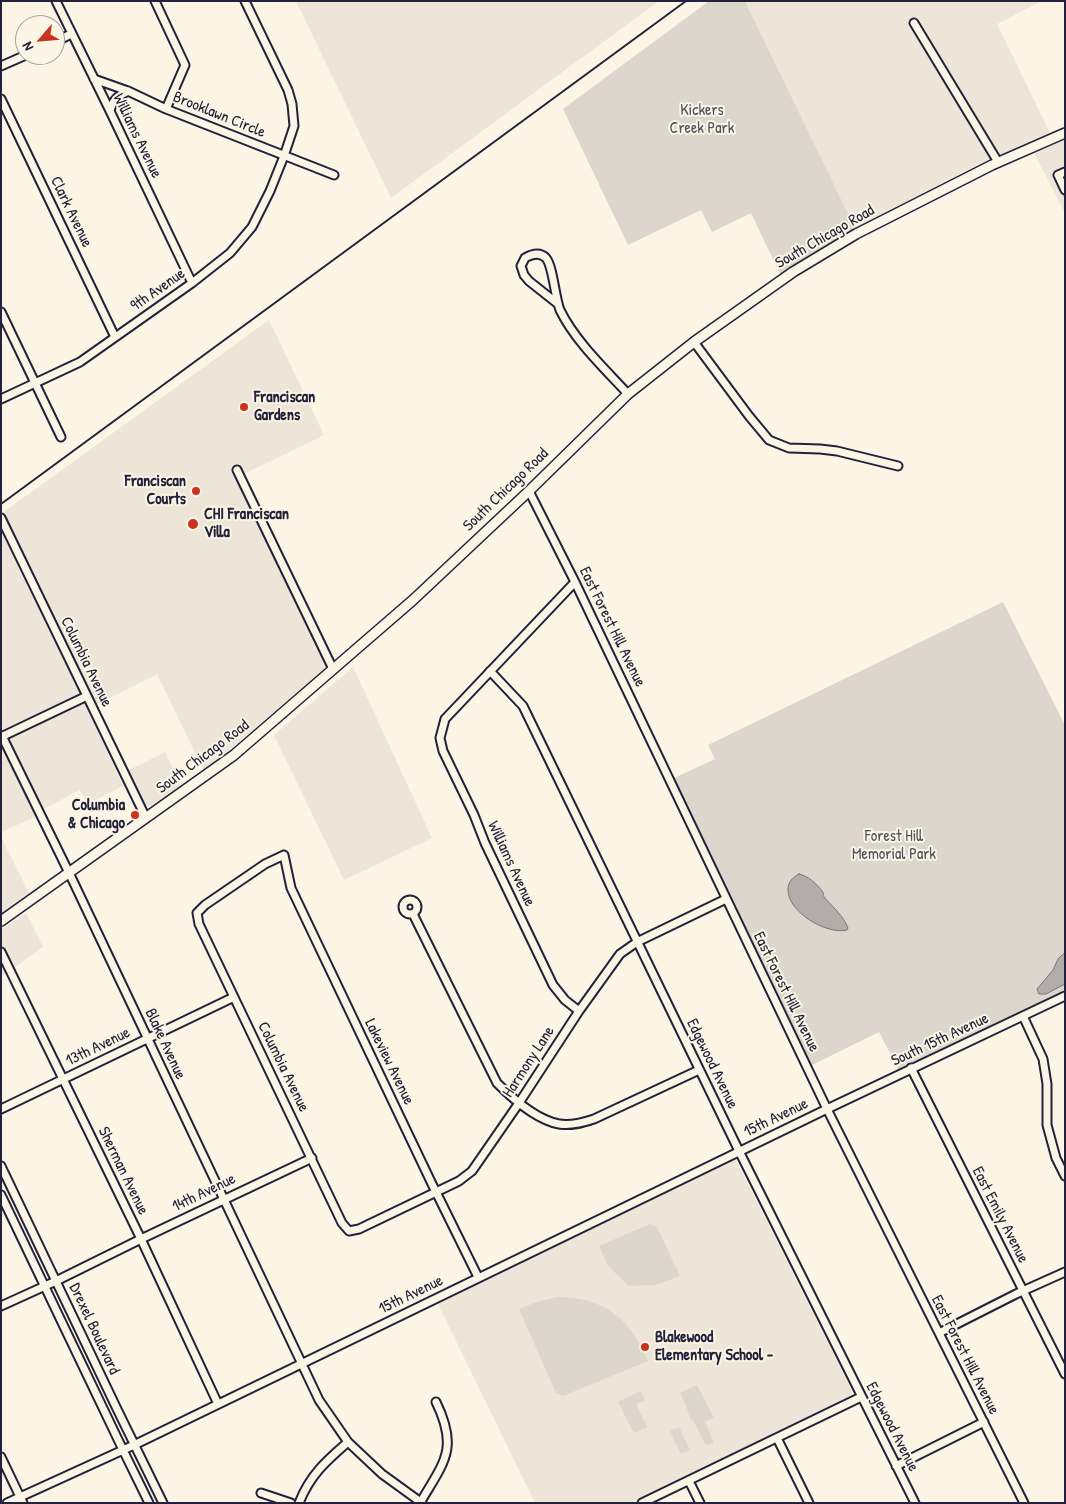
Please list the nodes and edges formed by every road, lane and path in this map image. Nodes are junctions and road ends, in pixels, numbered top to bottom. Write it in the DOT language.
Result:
graph roads {
  1 [pos="56,1"];
  2 [pos="154,1"];
  3 [pos="245,1"];
  4 [pos="914,23"];
  5 [pos="71,34"];
  6 [pos="65,37"];
  7 [pos="15,60"];
  8 [pos="1,66"];
  9 [pos="94,79"];
  10 [pos="128,91"];
  11 [pos="1,98"];
  12 [pos="166,109"];
  13 [pos="110,110"];
  14 [pos="1065,133"];
  15 [pos="284,156"];
  16 [pos="998,162"];
  17 [pos="1065,172"];
  18 [pos="334,175"];
  19 [pos="1065,190"];
  20 [pos="192,283"];
  21 [pos="558,304"];
  22 [pos="1,312"];
  23 [pos="115,337"];
  24 [pos="694,342"];
  25 [pos="36,383"];
  26 [pos="628,394"];
  27 [pos="1,399"];
  28 [pos="61,437"];
  29 [pos="898,466"];
  30 [pos="237,470"];
  31 [pos="529,491"];
  32 [pos="1,518"];
  33 [pos="575,582"];
  34 [pos="333,669"];
  35 [pos="490,671"];
  36 [pos="87,696"];
  37 [pos="2,736"];
  38 [pos="146,818"];
  39 [pos="284,855"];
  40 [pos="69,873"];
  41 [pos="726,899"];
  42 [pos="413,914"];
  43 [pos="1,921"];
  44 [pos="637,942"];
  45 [pos="1,952"];
  46 [pos="1065,996"];
  47 [pos="234,997"];
  48 [pos="579,1011"];
  49 [pos="1023,1016"];
  50 [pos="148,1038"];
  51 [pos="911,1068"];
  52 [pos="699,1070"];
  53 [pos="63,1079"];
  54 [pos="519,1103"];
  55 [pos="1,1109"];
  56 [pos="826,1109"];
  57 [pos="739,1151"];
  58 [pos="312,1158"];
  59 [pos="1,1166"];
  60 [pos="1065,1176"];
  61 [pos="436,1192"];
  62 [pos="1,1195"];
  63 [pos="224,1200"];
  64 [pos="348,1231"];
  65 [pos="141,1239"];
  66 [pos="1065,1272"];
  67 [pos="478,1277"];
  68 [pos="56,1282"];
  69 [pos="45,1287"];
  70 [pos="1023,1290"];
  71 [pos="1,1306"];
  72 [pos="939,1333"];
  73 [pos="302,1364"];
  74 [pos="1065,1374"];
  75 [pos="861,1397"];
  76 [pos="436,1402"];
  77 [pos="218,1404"];
  78 [pos="984,1422"];
  79 [pos="777,1438"];
  80 [pos="348,1442"];
  81 [pos="134,1444"];
  82 [pos="123,1450"];
  83 [pos="1,1457"];
  84 [pos="896,1466"];
  85 [pos="689,1480"];
  86 [pos="261,1493"];
  87 [pos="22,1500"];
  88 [pos="421,1502"];
  89 [pos="7,1503"];
  90 [pos="149,1503"];
  91 [pos="163,1503"];
  92 [pos="291,1503"];
  93 [pos="299,1503"];
  94 [pos="642,1503"];
  95 [pos="700,1503"];
  96 [pos="809,1503"];
  97 [pos="915,1503"];
  98 [pos="1024,1503"];
  1 -- 5 [label="street, Williams Avenue"];
  2 -- 12 [label="street"];
  3 -- 15 [label="street"];
  4 -- 16 [label="street"];
  5 -- 6 [label="street"];
  5 -- 9 [label="street, Williams Avenue"];
  7 -- 8 [label="street"];
  9 -- 10 [label="street, Brooklawn Circle"];
  9 -- 13 [label="street, Williams Avenue"];
  10 -- 12 [label="street, Brooklawn Circle"];
  10 -- 13 [label="street"];
  11 -- 23 [label="street, Clark Avenue"];
  12 -- 15 [label="street, Brooklawn Circle"];
  13 -- 20 [label="street, Williams Avenue"];
  14 -- 16 [label="main road, South Chicago Road"];
  15 -- 18 [label="street, Brooklawn Circle"];
  15 -- 20 [label="street, 9th Avenue"];
  16 -- 24 [label="main road, South Chicago Road"];
  17 -- 19 [label="street"];
  20 -- 23 [label="street, 9th Avenue"];
  21 -- 21 [label="street"];
  21 -- 26 [label="street"];
  22 -- 25 [label="street"];
  23 -- 25 [label="street, 9th Avenue"];
  24 -- 26 [label="main road, South Chicago Road"];
  24 -- 29 [label="street"];
  25 -- 27 [label="street, 9th Avenue"];
  25 -- 28 [label="street"];
  26 -- 31 [label="main road, South Chicago Road"];
  30 -- 34 [label="street"];
  31 -- 33 [label="street, East Forest Hill Avenue"];
  31 -- 34 [label="main road, South Chicago Road"];
  32 -- 36 [label="street, Columbia Avenue"];
  33 -- 35 [label="street"];
  33 -- 41 [label="street, East Forest Hill Avenue"];
  34 -- 38 [label="main road, South Chicago Road"];
  35 -- 44 [label="street, Edgewood Avenue"];
  35 -- 48 [label="street, Williams Avenue"];
  36 -- 37 [label="street"];
  36 -- 38 [label="street, Columbia Avenue"];
  37 -- 40 [label="street, Blake Avenue"];
  38 -- 40 [label="main road, South Chicago Road"];
  39 -- 47 [label="street, Columbia Avenue"];
  39 -- 61 [label="street, Lakeview Avenue"];
  40 -- 43 [label="main road, South Chicago Road"];
  40 -- 50 [label="street, Blake Avenue"];
  41 -- 44 [label="street, Harmony Lane"];
  41 -- 56 [label="street, East Forest Hill Avenue"];
  42 -- 54 [label="street"];
  44 -- 48 [label="street, Harmony Lane"];
  44 -- 52 [label="street, Edgewood Avenue"];
  45 -- 53 [label="street, Sherman Avenue"];
  46 -- 49 [label="street, South 15th Avenue"];
  47 -- 50 [label="street, 13th Avenue"];
  47 -- 58 [label="street, Columbia Avenue"];
  48 -- 54 [label="street, Harmony Lane"];
  49 -- 51 [label="street, South 15th Avenue"];
  49 -- 60 [label="street"];
  50 -- 53 [label="street, 13th Avenue"];
  50 -- 63 [label="street, Blake Avenue"];
  51 -- 56 [label="street, South 15th Avenue"];
  51 -- 70 [label="street, East Emily Avenue"];
  52 -- 54 [label="street"];
  52 -- 57 [label="street, Edgewood Avenue"];
  53 -- 55 [label="street, 13th Avenue"];
  53 -- 65 [label="street, Sherman Avenue"];
  54 -- 61 [label="street, Harmony Lane"];
  56 -- 57 [label="street, 15th Avenue"];
  56 -- 72 [label="street, East Forest Hill Avenue"];
  57 -- 67 [label="street, 15th Avenue"];
  57 -- 75 [label="street, Edgewood Avenue"];
  58 -- 63 [label="street, 14th Avenue"];
  58 -- 64 [label="street, Columbia Avenue"];
  59 -- 68 [label="street, Drexel Boulevard"];
  61 -- 64 [label="street, Harmony Lane"];
  61 -- 67 [label="street, Lakeview Avenue"];
  62 -- 69 [label="street, Drexel Boulevard"];
  63 -- 65 [label="street, 14th Avenue"];
  63 -- 73 [label="street, Blake Avenue"];
  65 -- 68 [label="street, 14th Avenue"];
  65 -- 77 [label="street, Sherman Avenue"];
  66 -- 70 [label="street"];
  67 -- 73 [label="street, 15th Avenue"];
  68 -- 69 [label="street, 14th Avenue"];
  68 -- 81 [label="street, Drexel Boulevard"];
  69 -- 71 [label="street, 14th Avenue"];
  69 -- 82 [label="street, Drexel Boulevard"];
  70 -- 72 [label="street"];
  70 -- 74 [label="street, East Emily Avenue"];
  72 -- 78 [label="street, East Forest Hill Avenue"];
  73 -- 77 [label="street, 15th Avenue"];
  73 -- 80 [label="street, Blake Avenue"];
  75 -- 79 [label="street"];
  75 -- 84 [label="street, Edgewood Avenue"];
  76 -- 88 [label="street"];
  77 -- 81 [label="street, 15th Avenue"];
  78 -- 84 [label="street"];
  78 -- 98 [label="street, East Forest Hill Avenue"];
  79 -- 85 [label="street"];
  79 -- 96 [label="street"];
  80 -- 88 [label="street, Blake Avenue"];
  80 -- 93 [label="street"];
  81 -- 82 [label="street, 15th Avenue"];
  81 -- 91 [label="street, Drexel Boulevard"];
  82 -- 87 [label="street, 15th Avenue"];
  82 -- 90 [label="street, Drexel Boulevard"];
  83 -- 87 [label="street"];
  84 -- 97 [label="street, Edgewood Avenue"];
  85 -- 94 [label="street"];
  85 -- 95 [label="street"];
  86 -- 92 [label="street"];
  87 -- 89 [label="street, 15th Avenue"];
}
